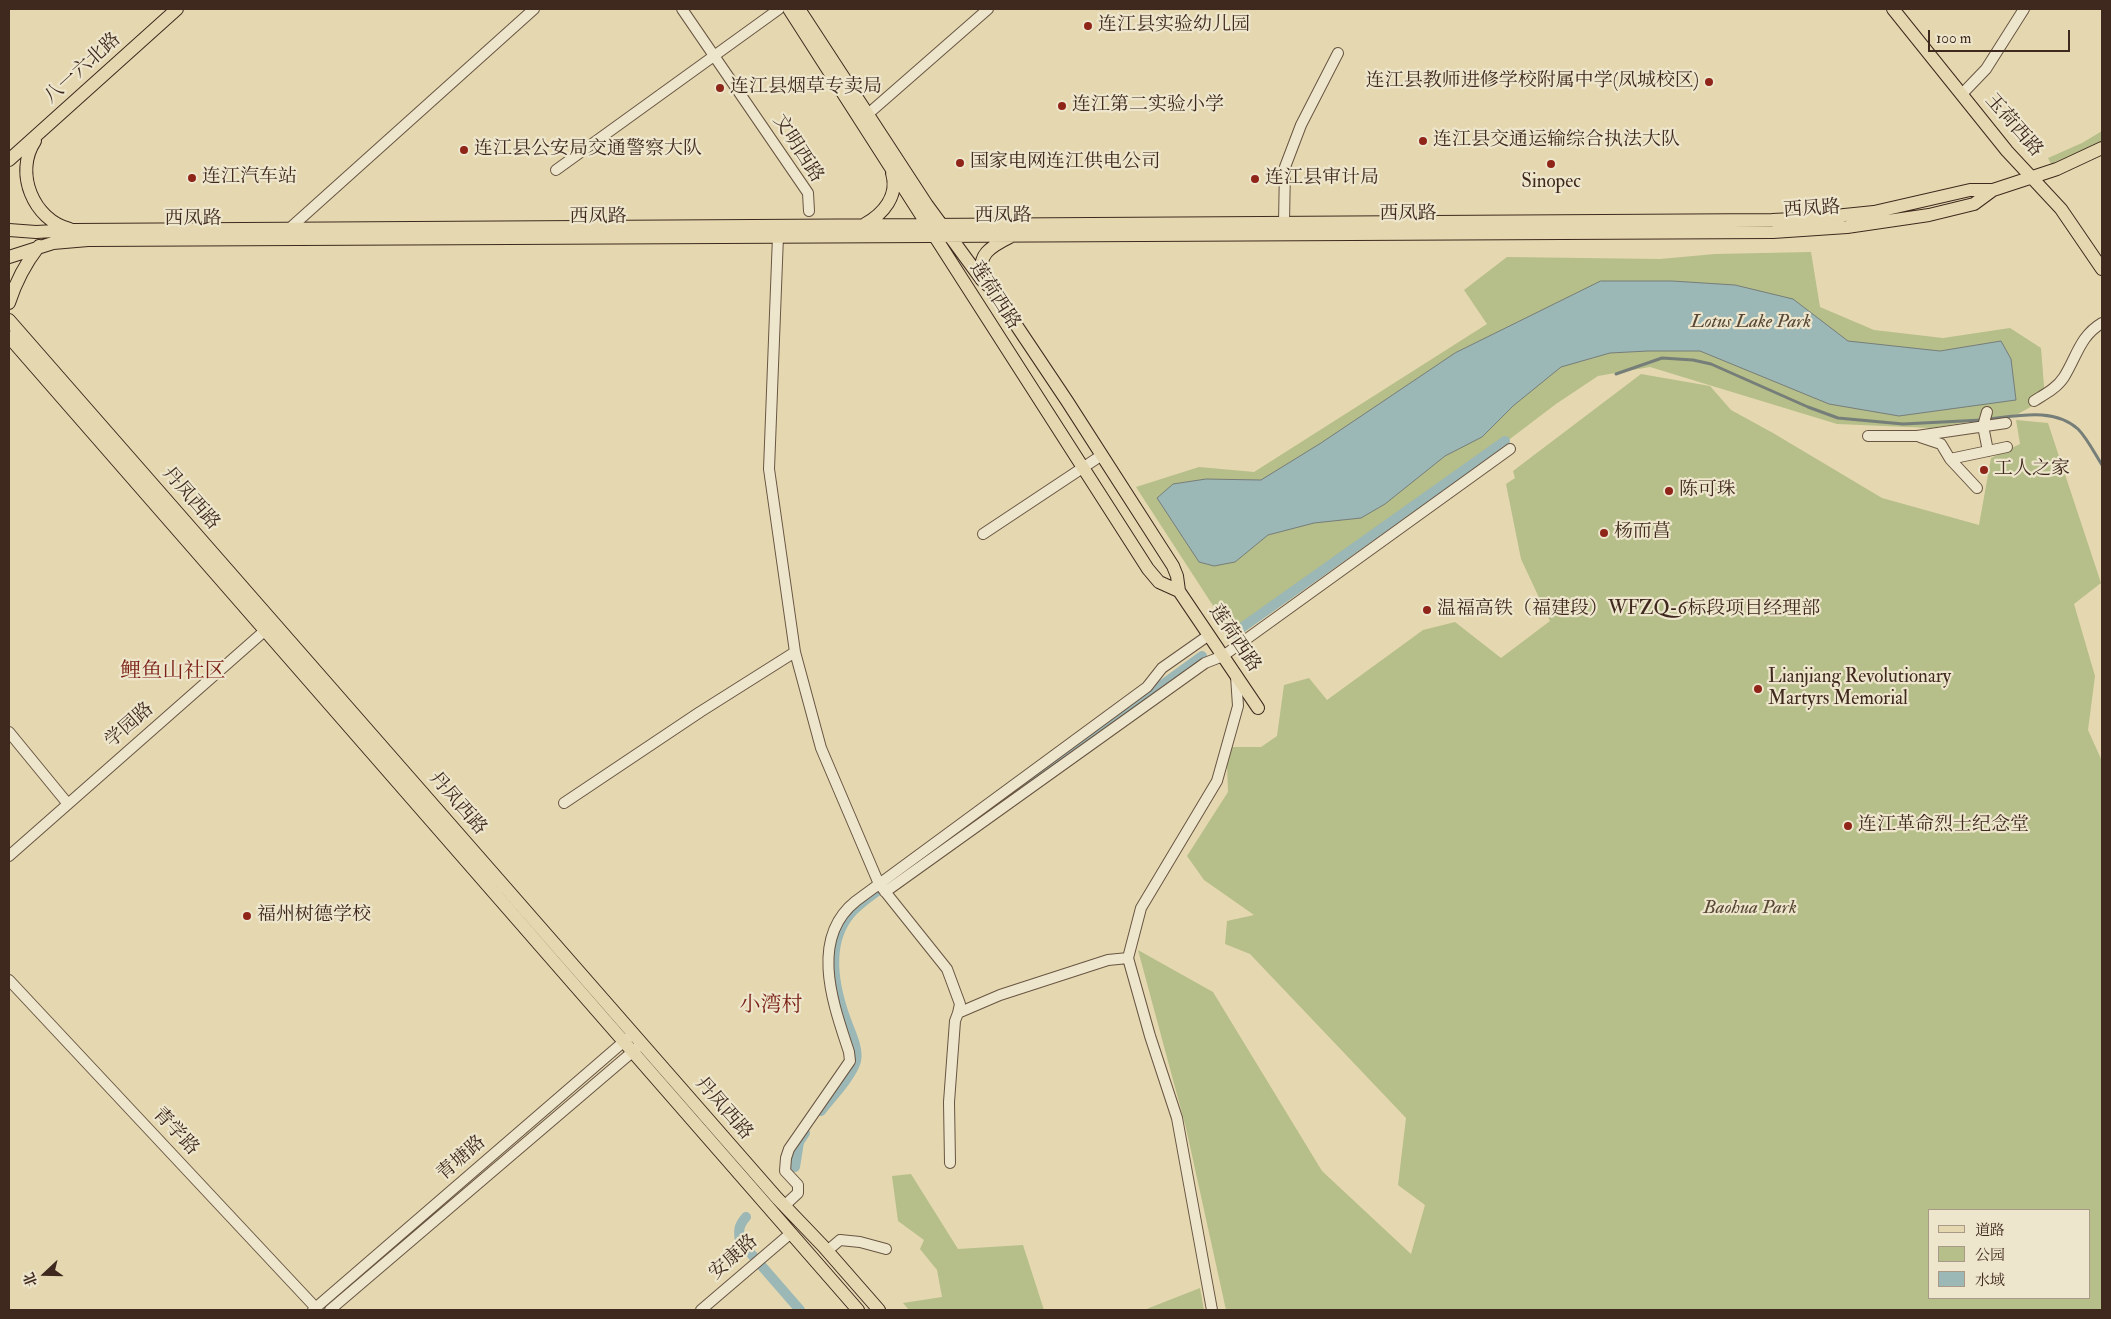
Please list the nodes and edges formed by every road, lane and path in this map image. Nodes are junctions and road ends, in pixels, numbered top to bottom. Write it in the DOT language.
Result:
graph roads {
  1 [pos="177,9"];
  2 [pos="534,9"];
  3 [pos="682,9"];
  4 [pos="779,9"];
  5 [pos="789,9"];
  6 [pos="799,9"];
  7 [pos="988,9"];
  8 [pos="1893,9"];
  9 [pos="2024,9"];
  10 [pos="1338,53"];
  11 [pos="714,56"];
  12 [pos="1962,94"];
  13 [pos="868,114"];
  14 [pos="40,133"];
  15 [pos="2102,148"];
  16 [pos="10,162"];
  17 [pos="890,166"];
  18 [pos="556,170"];
  19 [pos="2034,177"];
  20 [pos="1993,190"];
  21 [pos="809,211"];
  22 [pos="1284,223"];
  23 [pos="865,224"];
  24 [pos="927,224"];
  25 [pos="941,225"];
  26 [pos="289,229"];
  27 [pos="9,230"];
  28 [pos="74,230"];
  29 [pos="1013,235"];
  30 [pos="778,236"];
  31 [pos="934,236"];
  32 [pos="950,236"];
  33 [pos="39,246"];
  34 [pos="9,257"];
  35 [pos="2102,270"];
  36 [pos="982,280"];
  37 [pos="968,290"];
  38 [pos="9,303"];
  39 [pos="9,320"];
  40 [pos="2102,322"];
  41 [pos="9,337"];
  42 [pos="2034,401"];
  43 [pos="1987,412"];
  44 [pos="2006,423"];
  45 [pos="1983,426"];
  46 [pos="1868,436"];
  47 [pos="1917,436"];
  48 [pos="2007,447"];
  49 [pos="1510,448"];
  50 [pos="1988,451"];
  51 [pos="1102,455"];
  52 [pos="1950,459"];
  53 [pos="1083,468"];
  54 [pos="1977,488"];
  55 [pos="983,534"];
  56 [pos="1179,591"];
  57 [pos="270,627"];
  58 [pos="1209,635"];
  59 [pos="796,652"];
  60 [pos="1223,656"];
  61 [pos="1236,675"];
  62 [pos="1258,708"];
  63 [pos="9,732"];
  64 [pos="564,803"];
  65 [pos="68,804"];
  66 [pos="9,856"];
  67 [pos="882,888"];
  68 [pos="1128,958"];
  69 [pos="9,980"];
  70 [pos="958,1013"];
  71 [pos="633,1043"];
  72 [pos="950,1162"];
  73 [pos="784,1206"];
  74 [pos="791,1233"];
  75 [pos="886,1249"];
  76 [pos="827,1251"];
  77 [pos="314,1309"];
  78 [pos="330,1310"];
  79 [pos="701,1310"];
  80 [pos="858,1310"];
  81 [pos="879,1310"];
  82 [pos="1212,1310"];
  1 -- 14 [label="main road, 八一六北路"];
  2 -- 26 [label="street"];
  3 -- 11 [label="street, 文明西路"];
  4 -- 11 [label="street"];
  5 -- 17 [label="main road, 莲荷西路"];
  6 -- 13 [label="main road, 莲荷西路"];
  7 -- 13 [label="street"];
  8 -- 12 [label="main road, 玉荷西路"];
  9 -- 12 [label="street"];
  10 -- 22 [label="street"];
  11 -- 18 [label="street"];
  11 -- 21 [label="street, 文明西路"];
  12 -- 19 [label="main road, 玉荷西路"];
  13 -- 25 [label="main road, 莲荷西路"];
  14 -- 16 [label="main road, 八一六北路"];
  14 -- 28 [label="main road"];
  15 -- 19 [label="main road, 西凤路"];
  17 -- 23 [label="main road"];
  17 -- 24 [label="main road, 莲荷西路"];
  19 -- 20 [label="main road, 西凤路"];
  19 -- 35 [label="main road, 玉荷西路"];
  20 -- 22 [label="main road, 西凤路"];
  20 -- 29 [label="main road, 西凤路"];
  22 -- 25 [label="main road, 西凤路"];
  23 -- 24 [label="main road, 西凤路"];
  23 -- 26 [label="main road, 西凤路"];
  24 -- 25 [label="main road, 西凤路"];
  24 -- 31 [label="main road, 莲荷西路"];
  25 -- 32 [label="main road, 莲荷西路"];
  26 -- 28 [label="main road, 西凤路"];
  27 -- 28 [label="main road, 西凤路"];
  29 -- 32 [label="main road, 西凤路"];
  29 -- 36 [label="main road"];
  30 -- 31 [label="main road, 西凤路"];
  30 -- 33 [label="main road, 西凤路"];
  30 -- 59 [label="street"];
  31 -- 32 [label="main road, 西凤路"];
  31 -- 37 [label="main road, 莲荷西路"];
  32 -- 36 [label="main road, 莲荷西路"];
  33 -- 34 [label="main road, 西凤路"];
  33 -- 38 [label="main road"];
  36 -- 37 [label="main road"];
  36 -- 51 [label="main road, 莲荷西路"];
  37 -- 53 [label="main road, 莲荷西路"];
  39 -- 57 [label="main road, 丹凤西路"];
  40 -- 42 [label="street"];
  41 -- 57 [label="main road, 丹凤西路"];
  43 -- 45 [label="street"];
  44 -- 45 [label="street"];
  45 -- 47 [label="street"];
  45 -- 50 [label="street"];
  46 -- 47 [label="street"];
  47 -- 52 [label="street"];
  48 -- 50 [label="street"];
  49 -- 60 [label="street"];
  50 -- 52 [label="street"];
  51 -- 53 [label="street"];
  51 -- 56 [label="main road, 莲荷西路"];
  52 -- 54 [label="street"];
  53 -- 55 [label="street"];
  53 -- 56 [label="main road, 莲荷西路"];
  56 -- 58 [label="main road, 莲荷西路"];
  57 -- 65 [label="street, 学园路"];
  57 -- 71 [label="main road, 丹凤西路"];
  58 -- 60 [label="main road, 莲荷西路"];
  58 -- 67 [label="street"];
  59 -- 64 [label="street"];
  59 -- 67 [label="street"];
  60 -- 61 [label="main road, 莲荷西路"];
  60 -- 67 [label="street"];
  61 -- 62 [label="main road, 莲荷西路"];
  61 -- 68 [label="street"];
  63 -- 65 [label="street"];
  65 -- 66 [label="street, 学园路"];
  67 -- 70 [label="street"];
  67 -- 73 [label="street"];
  68 -- 70 [label="street"];
  68 -- 82 [label="street"];
  69 -- 77 [label="street, 青学路"];
  70 -- 72 [label="street"];
  71 -- 73 [label="main road, 丹凤西路"];
  71 -- 74 [label="main road, 丹凤西路"];
  71 -- 77 [label="street, 青塘路"];
  71 -- 78 [label="street, 青塘路"];
  73 -- 76 [label="main road, 丹凤西路"];
  74 -- 79 [label="street, 安康路"];
  74 -- 80 [label="main road, 丹凤西路"];
  75 -- 76 [label="street"];
  76 -- 81 [label="main road, 丹凤西路"];
}
